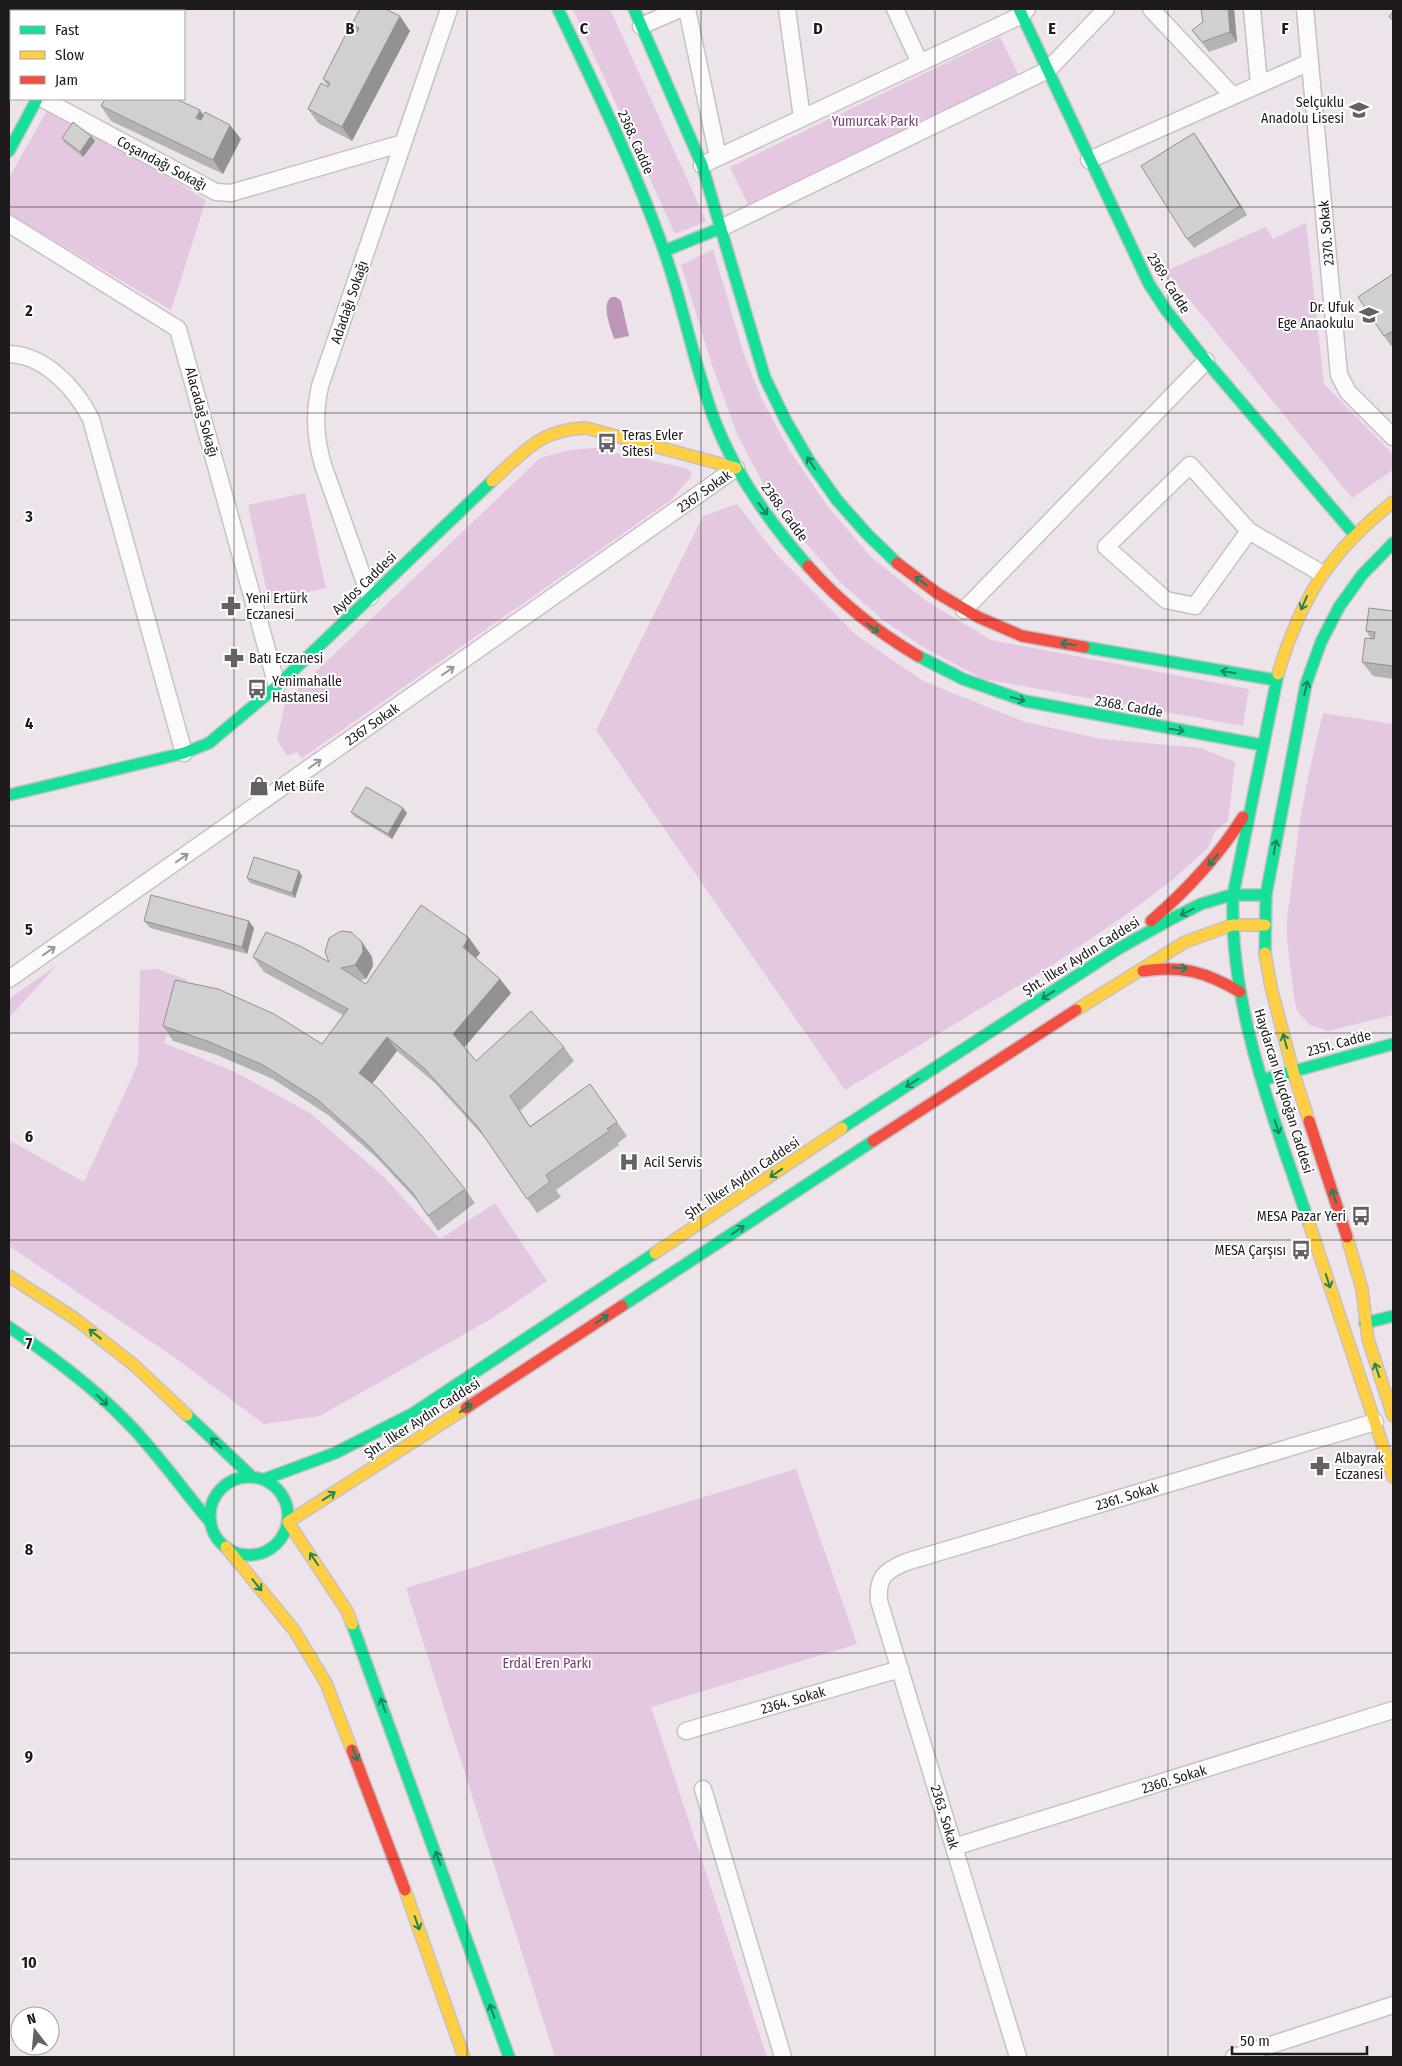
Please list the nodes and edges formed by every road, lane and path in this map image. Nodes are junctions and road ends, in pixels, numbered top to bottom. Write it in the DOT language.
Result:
graph roads {
  1 [pos="449,9"];
  2 [pos="558,9"];
  3 [pos="634,9"];
  4 [pos="680,9"];
  5 [pos="687,9"];
  6 [pos="787,9"];
  7 [pos="895,9"];
  8 [pos="1106,9"];
  9 [pos="1150,9"];
  10 [pos="1252,9"];
  11 [pos="1305,9"];
  12 [pos="1023,11"];
  13 [pos="641,26"];
  14 [pos="1310,62"];
  15 [pos="920,63"];
  16 [pos="1048,70"];
  17 [pos="1259,84"];
  18 [pos="1233,96"];
  19 [pos="36,100"];
  20 [pos="45,100"];
  21 [pos="802,118"];
  22 [pos="403,144"];
  23 [pos="9,151"];
  24 [pos="718,157"];
  25 [pos="1090,160"];
  26 [pos="702,165"];
  27 [pos="9,224"];
  28 [pos="722,228"];
  29 [pos="664,251"];
  30 [pos="9,354"];
  31 [pos="1206,361"];
  32 [pos="1393,437"];
  33 [pos="736,468"];
  34 [pos="1393,502"];
  35 [pos="1249,531"];
  36 [pos="1354,534"];
  37 [pos="1393,543"];
  38 [pos="1321,573"];
  39 [pos="370,597"];
  40 [pos="964,610"];
  41 [pos="1276,680"];
  42 [pos="277,686"];
  43 [pos="1262,745"];
  44 [pos="184,753"];
  45 [pos="9,795"];
  46 [pos="1250,805"];
  47 [pos="1233,895"];
  48 [pos="1266,895"];
  49 [pos="1232,925"];
  50 [pos="1265,925"];
  51 [pos="1118,949"];
  52 [pos="1132,974"];
  53 [pos="9,979"];
  54 [pos="1240,992"];
  55 [pos="1393,1044"];
  56 [pos="1293,1071"];
  57 [pos="1262,1080"];
  58 [pos="9,1276"];
  59 [pos="646,1276"];
  60 [pos="1393,1316"];
  61 [pos="1365,1323"];
  62 [pos="9,1327"];
  63 [pos="1393,1416"];
  64 [pos="1375,1422"];
  65 [pos="251,1476"];
  66 [pos="1393,1477"];
  67 [pos="265,1479"];
  68 [pos="288,1522"];
  69 [pos="211,1523"];
  70 [pos="226,1547"];
  71 [pos="883,1576"];
  72 [pos="900,1669"];
  73 [pos="1393,1710"];
  74 [pos="686,1731"];
  75 [pos="703,1789"];
  76 [pos="954,1847"];
  77 [pos="1393,2005"];
  78 [pos="464,2057"];
  79 [pos="509,2057"];
  80 [pos="783,2057"];
  81 [pos="1018,2057"];
  82 [pos="1234,2057"];
  1 -- 22 [label="street, Adadağı Sokağı"];
  2 -- 29 [label="main road, 2368. Cadde"];
  3 -- 13 [label="main road"];
  4 -- 13 [label="street"];
  5 -- 24 [label="street"];
  6 -- 21 [label="street"];
  7 -- 15 [label="street"];
  8 -- 16 [label="street"];
  9 -- 18 [label="street"];
  10 -- 17 [label="street"];
  11 -- 14 [label="street, 2370. Sokak"];
  12 -- 15 [label="street"];
  12 -- 16 [label="main road, 2369. Cadde"];
  13 -- 26 [label="main road"];
  14 -- 17 [label="street"];
  14 -- 32 [label="street, 2370. Sokak"];
  15 -- 21 [label="street"];
  16 -- 25 [label="main road, 2369. Cadde"];
  16 -- 28 [label="street"];
  17 -- 18 [label="street"];
  18 -- 25 [label="street"];
  19 -- 23 [label="main road"];
  20 -- 22 [label="street, Coşandağı Sokağı"];
  21 -- 24 [label="street"];
  22 -- 39 [label="street, Adadağı Sokağı"];
  24 -- 26 [label="street"];
  25 -- 31 [label="main road, 2369. Cadde"];
  26 -- 28 [label="main road"];
  27 -- 42 [label="street, Alacadağ Sokağı"];
  28 -- 29 [label="main road"];
  40 -- 28 [label="main road, one-way"];
  29 -- 33 [label="main road, 2368. Cadde"];
  30 -- 44 [label="street"];
  31 -- 36 [label="main road, 2369. Cadde"];
  31 -- 40 [label="street"];
  33 -- 39 [label="main road, Aydos Caddesi"];
  33 -- 43 [label="main road, 2368. Cadde, one-way"];
  53 -- 33 [label="street, 2367 Sokak, one-way"];
  34 -- 36 [label="main road, Haydarcan Kılıçdoğan Caddesi"];
  35 -- 35 [label="street"];
  35 -- 38 [label="street"];
  36 -- 38 [label="main road, Haydarcan Kılıçdoğan Caddesi"];
  48 -- 37 [label="main road, Haydarcan Kılıçdoğan Caddesi, one-way"];
  38 -- 41 [label="main road, Haydarcan Kılıçdoğan Caddesi, one-way"];
  39 -- 42 [label="main road, Aydos Caddesi"];
  41 -- 40 [label="main road, one-way"];
  41 -- 43 [label="main road, Haydarcan Kılıçdoğan Caddesi"];
  42 -- 44 [label="main road, Aydos Caddesi"];
  43 -- 46 [label="main road, Haydarcan Kılıçdoğan Caddesi"];
  44 -- 45 [label="main road, Aydos Caddesi"];
  46 -- 47 [label="main road, Haydarcan Kılıçdoğan Caddesi"];
  46 -- 51 [label="main road, one-way"];
  47 -- 48 [label="main road, Şht. İlker Aydın Caddesi"];
  47 -- 49 [label="main road, Haydarcan Kılıçdoğan Caddesi"];
  47 -- 51 [label="main road, Şht. İlker Aydın Caddesi, one-way"];
  48 -- 50 [label="main road, Haydarcan Kılıçdoğan Caddesi"];
  49 -- 50 [label="main road, Şht. İlker Aydın Caddesi"];
  49 -- 52 [label="main road, Şht. İlker Aydın Caddesi"];
  49 -- 54 [label="main road, Haydarcan Kılıçdoğan Caddesi"];
  56 -- 50 [label="main road, Haydarcan Kılıçdoğan Caddesi, one-way"];
  51 -- 59 [label="main road, Şht. İlker Aydın Caddesi, one-way"];
  52 -- 54 [label="main road, one-way"];
  59 -- 52 [label="main road, Şht. İlker Aydın Caddesi, one-way"];
  54 -- 57 [label="main road, Haydarcan Kılıçdoğan Caddesi"];
  55 -- 56 [label="main road, 2351. Cadde"];
  56 -- 57 [label="main road, 2351. Cadde"];
  61 -- 56 [label="main road, Haydarcan Kılıçdoğan Caddesi, one-way"];
  57 -- 64 [label="main road, Haydarcan Kılıçdoğan Caddesi, one-way"];
  65 -- 58 [label="main road, one-way"];
  59 -- 67 [label="main road, Şht. İlker Aydın Caddesi"];
  68 -- 59 [label="main road, Şht. İlker Aydın Caddesi, one-way"];
  60 -- 61 [label="main road"];
  63 -- 61 [label="main road, Haydarcan Kılıçdoğan Caddesi, one-way"];
  62 -- 69 [label="main road, one-way"];
  64 -- 66 [label="main road, Haydarcan Kılıçdoğan Caddesi"];
  64 -- 71 [label="street, 2361. Sokak"];
  65 -- 67 [label="main road"];
  65 -- 69 [label="main road"];
  67 -- 68 [label="main road"];
  68 -- 70 [label="main road"];
  79 -- 68 [label="main road, one-way"];
  69 -- 70 [label="main road"];
  70 -- 78 [label="main road, one-way"];
  71 -- 72 [label="street, 2363. Sokak"];
  72 -- 74 [label="street, 2364. Sokak"];
  72 -- 76 [label="street, 2363. Sokak"];
  73 -- 76 [label="street, 2360. Sokak"];
  75 -- 80 [label="street"];
  76 -- 81 [label="street, 2363. Sokak"];
  77 -- 82 [label="street"];
}
